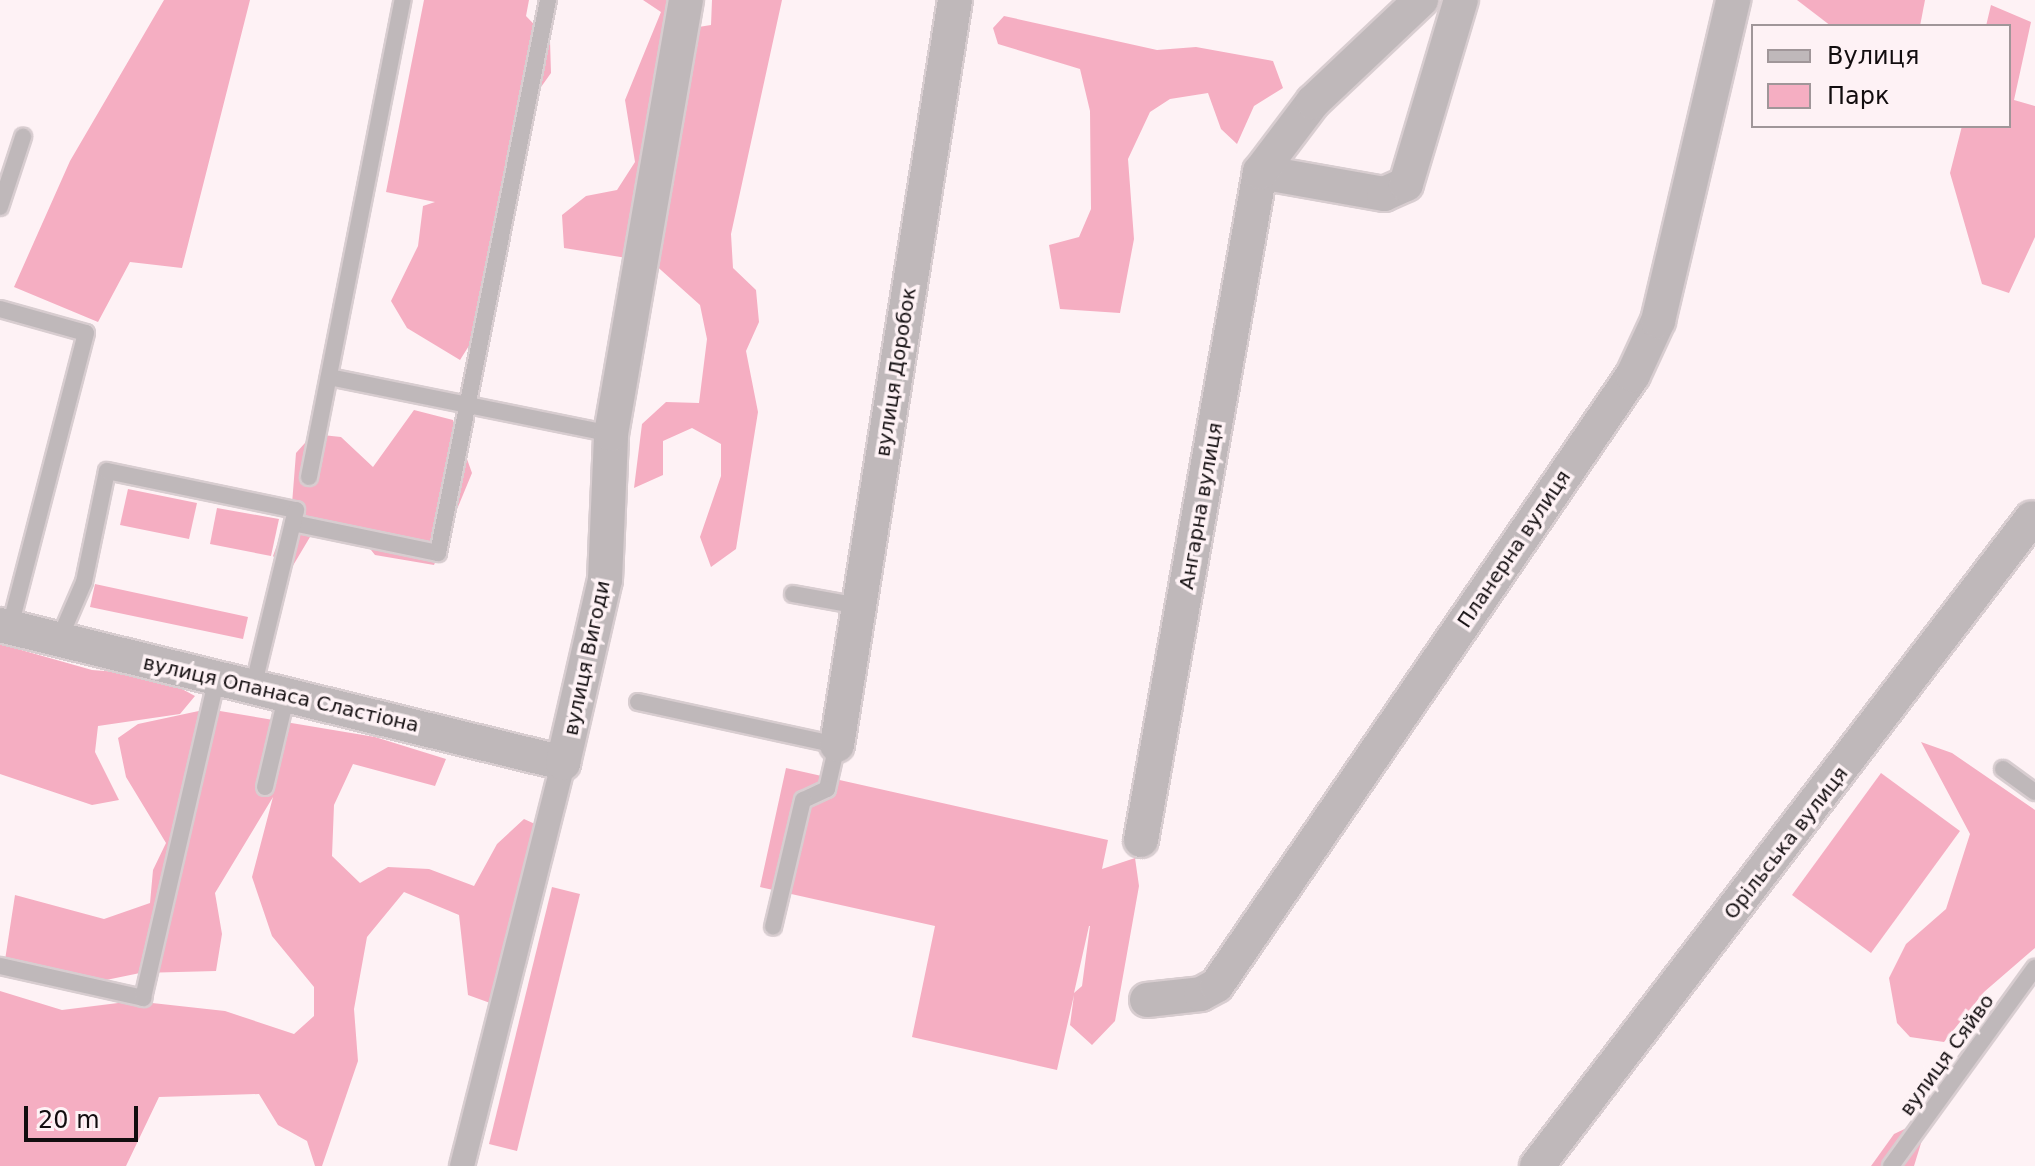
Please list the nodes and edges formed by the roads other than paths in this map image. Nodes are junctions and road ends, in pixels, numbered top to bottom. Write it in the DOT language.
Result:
graph roads {
  1 [pos="403,0"];
  2 [pos="548,0"];
  3 [pos="686,0"];
  4 [pos="955,0"];
  5 [pos="1421,0"];
  6 [pos="1461,0"];
  7 [pos="1733,0"];
  8 [pos="23,137"];
  9 [pos="1260,172"];
  10 [pos="0,207"];
  11 [pos="0,309"];
  12 [pos="329,377"];
  13 [pos="467,405"];
  14 [pos="611,434"];
  15 [pos="309,477"];
  16 [pos="2034,520"];
  17 [pos="293,523"];
  18 [pos="793,594"];
  19 [pos="859,606"];
  20 [pos="5,626"];
  21 [pos="58,642"];
  22 [pos="217,677"];
  23 [pos="254,684"];
  24 [pos="287,693"];
  25 [pos="638,702"];
  26 [pos="837,745"];
  27 [pos="563,763"];
  28 [pos="2003,769"];
  29 [pos="265,787"];
  30 [pos="2035,792"];
  31 [pos="1141,840"];
  32 [pos="773,927"];
  33 [pos="0,966"];
  34 [pos="2035,968"];
  35 [pos="1147,1000"];
  36 [pos="462,1166"];
  37 [pos="1537,1166"];
  38 [pos="1891,1166"];
  1 -- 12 [label="lane"];
  2 -- 13 [label="lane"];
  3 -- 14 [label="street, вулиця Вигоди"];
  4 -- 19 [label="street, вулиця Доробок"];
  5 -- 9 [label="street, Ангарна вулиця"];
  6 -- 9 [label="street"];
  7 -- 35 [label="street, Планерна вулиця"];
  8 -- 10 [label="lane"];
  9 -- 31 [label="street, Ангарна вулиця"];
  11 -- 20 [label="lane"];
  12 -- 13 [label="lane"];
  12 -- 15 [label="lane"];
  13 -- 14 [label="lane"];
  13 -- 17 [label="lane"];
  14 -- 27 [label="street, вулиця Вигоди"];
  16 -- 37 [label="street, Орільська вулиця"];
  17 -- 21 [label="lane"];
  17 -- 23 [label="lane"];
  18 -- 19 [label="lane"];
  19 -- 26 [label="street, вулиця Доробок"];
  20 -- 21 [label="street, вулиця Опанаса Сластіона"];
  21 -- 22 [label="street, вулиця Опанаса Сластіона"];
  22 -- 23 [label="street, вулиця Опанаса Сластіона"];
  22 -- 33 [label="lane"];
  23 -- 24 [label="street, вулиця Опанаса Сластіона"];
  24 -- 27 [label="street, вулиця Опанаса Сластіона"];
  24 -- 29 [label="lane"];
  25 -- 26 [label="lane"];
  26 -- 32 [label="lane"];
  27 -- 36 [label="street, вулиця Вигоди"];
  28 -- 30 [label="lane"];
  34 -- 38 [label="lane, вулиця Сяйво"];
}
